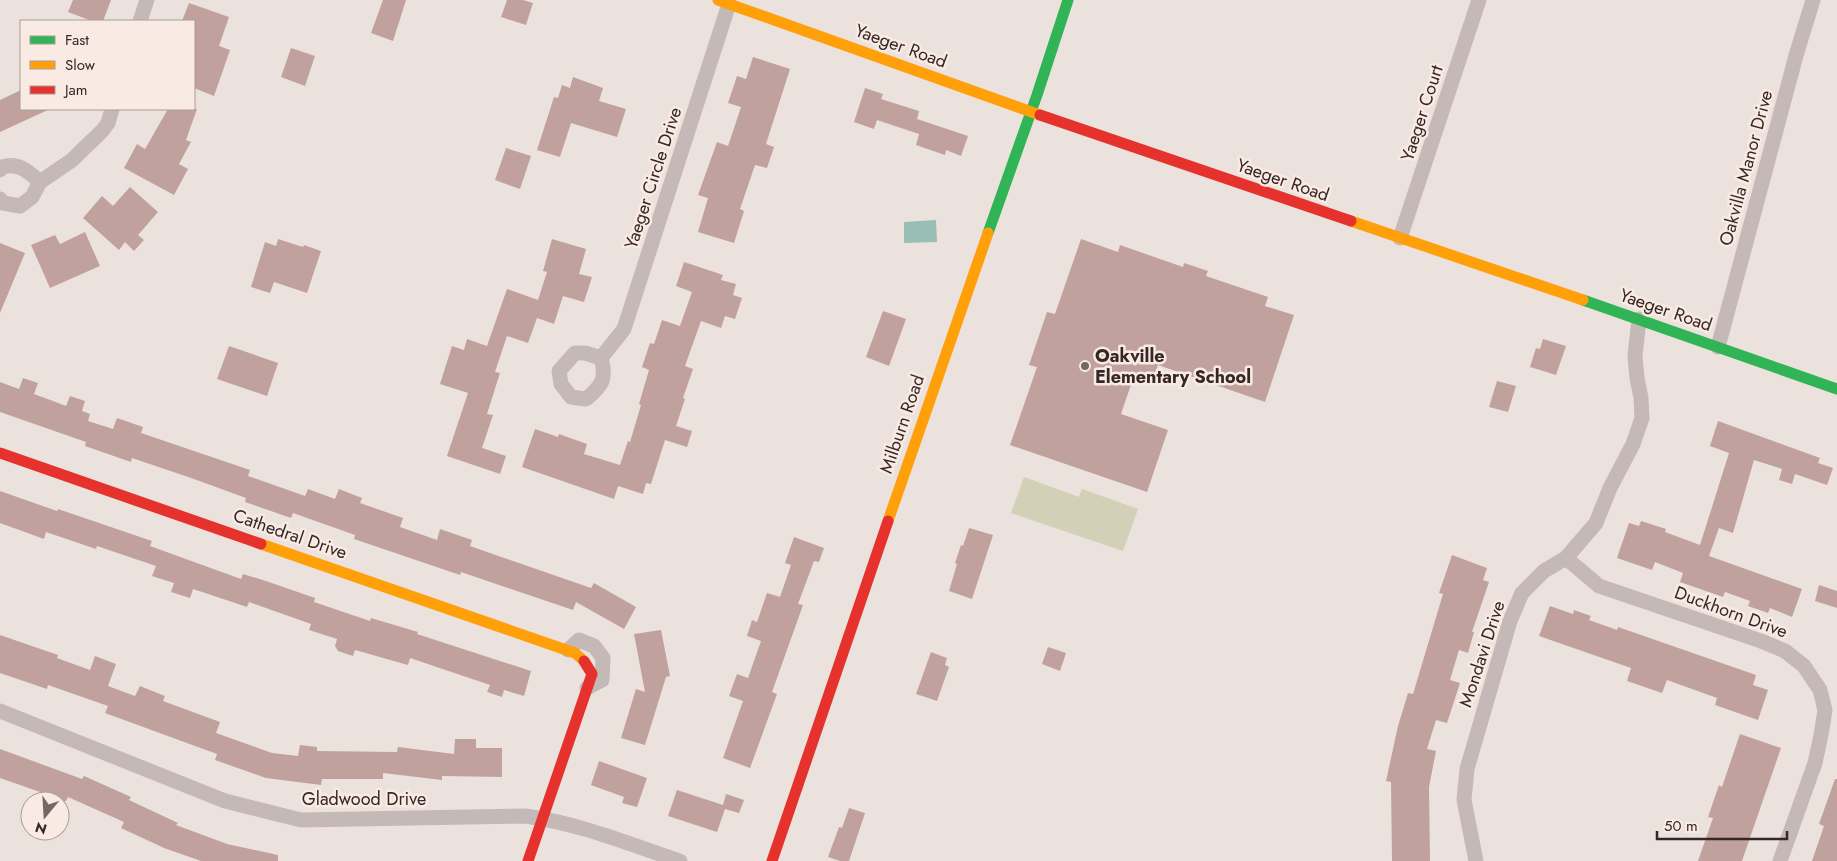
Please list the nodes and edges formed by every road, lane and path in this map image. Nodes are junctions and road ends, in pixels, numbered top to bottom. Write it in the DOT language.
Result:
graph roads {
  1 [pos="147,0"];
  2 [pos="1068,0"];
  3 [pos="1479,0"];
  4 [pos="1813,0"];
  5 [pos="724,2"];
  6 [pos="140,20"];
  7 [pos="112,110"];
  8 [pos="1031,112"];
  9 [pos="0,170"];
  10 [pos="40,182"];
  11 [pos="0,199"];
  12 [pos="1400,238"];
  13 [pos="1639,320"];
  14 [pos="1718,347"];
  15 [pos="601,358"];
  16 [pos="1837,389"];
  17 [pos="0,453"];
  18 [pos="1566,558"];
  19 [pos="568,650"];
  20 [pos="587,688"];
  21 [pos="0,711"];
  22 [pos="543,818"];
  23 [pos="528,861"];
  24 [pos="680,861"];
  25 [pos="772,861"];
  26 [pos="1476,861"];
  27 [pos="1780,861"];
  1 -- 6 [label="street"];
  2 -- 8 [label="street, Milburn Road"];
  3 -- 12 [label="street, Yaeger Court"];
  4 -- 14 [label="street, Oakvilla Manor Drive"];
  5 -- 8 [label="street, Yaeger Road"];
  5 -- 15 [label="street, Yaeger Circle Drive"];
  7 -- 10 [label="street"];
  8 -- 12 [label="street, Yaeger Road"];
  8 -- 25 [label="street, Milburn Road"];
  9 -- 10 [label="street"];
  10 -- 11 [label="street"];
  12 -- 13 [label="street, Yaeger Road"];
  13 -- 14 [label="street, Yaeger Road"];
  13 -- 18 [label="street, Mondavi Drive"];
  14 -- 16 [label="street, Yaeger Road"];
  17 -- 19 [label="street, Cathedral Drive"];
  18 -- 26 [label="street, Mondavi Drive"];
  18 -- 27 [label="street, Duckhorn Drive"];
  19 -- 20 [label="street, Cathedral Drive"];
  20 -- 22 [label="street, Cathedral Drive"];
  21 -- 22 [label="street, Gladwood Drive"];
  22 -- 23 [label="street, Cathedral Drive"];
  22 -- 24 [label="street, Gladwood Drive"];
}
